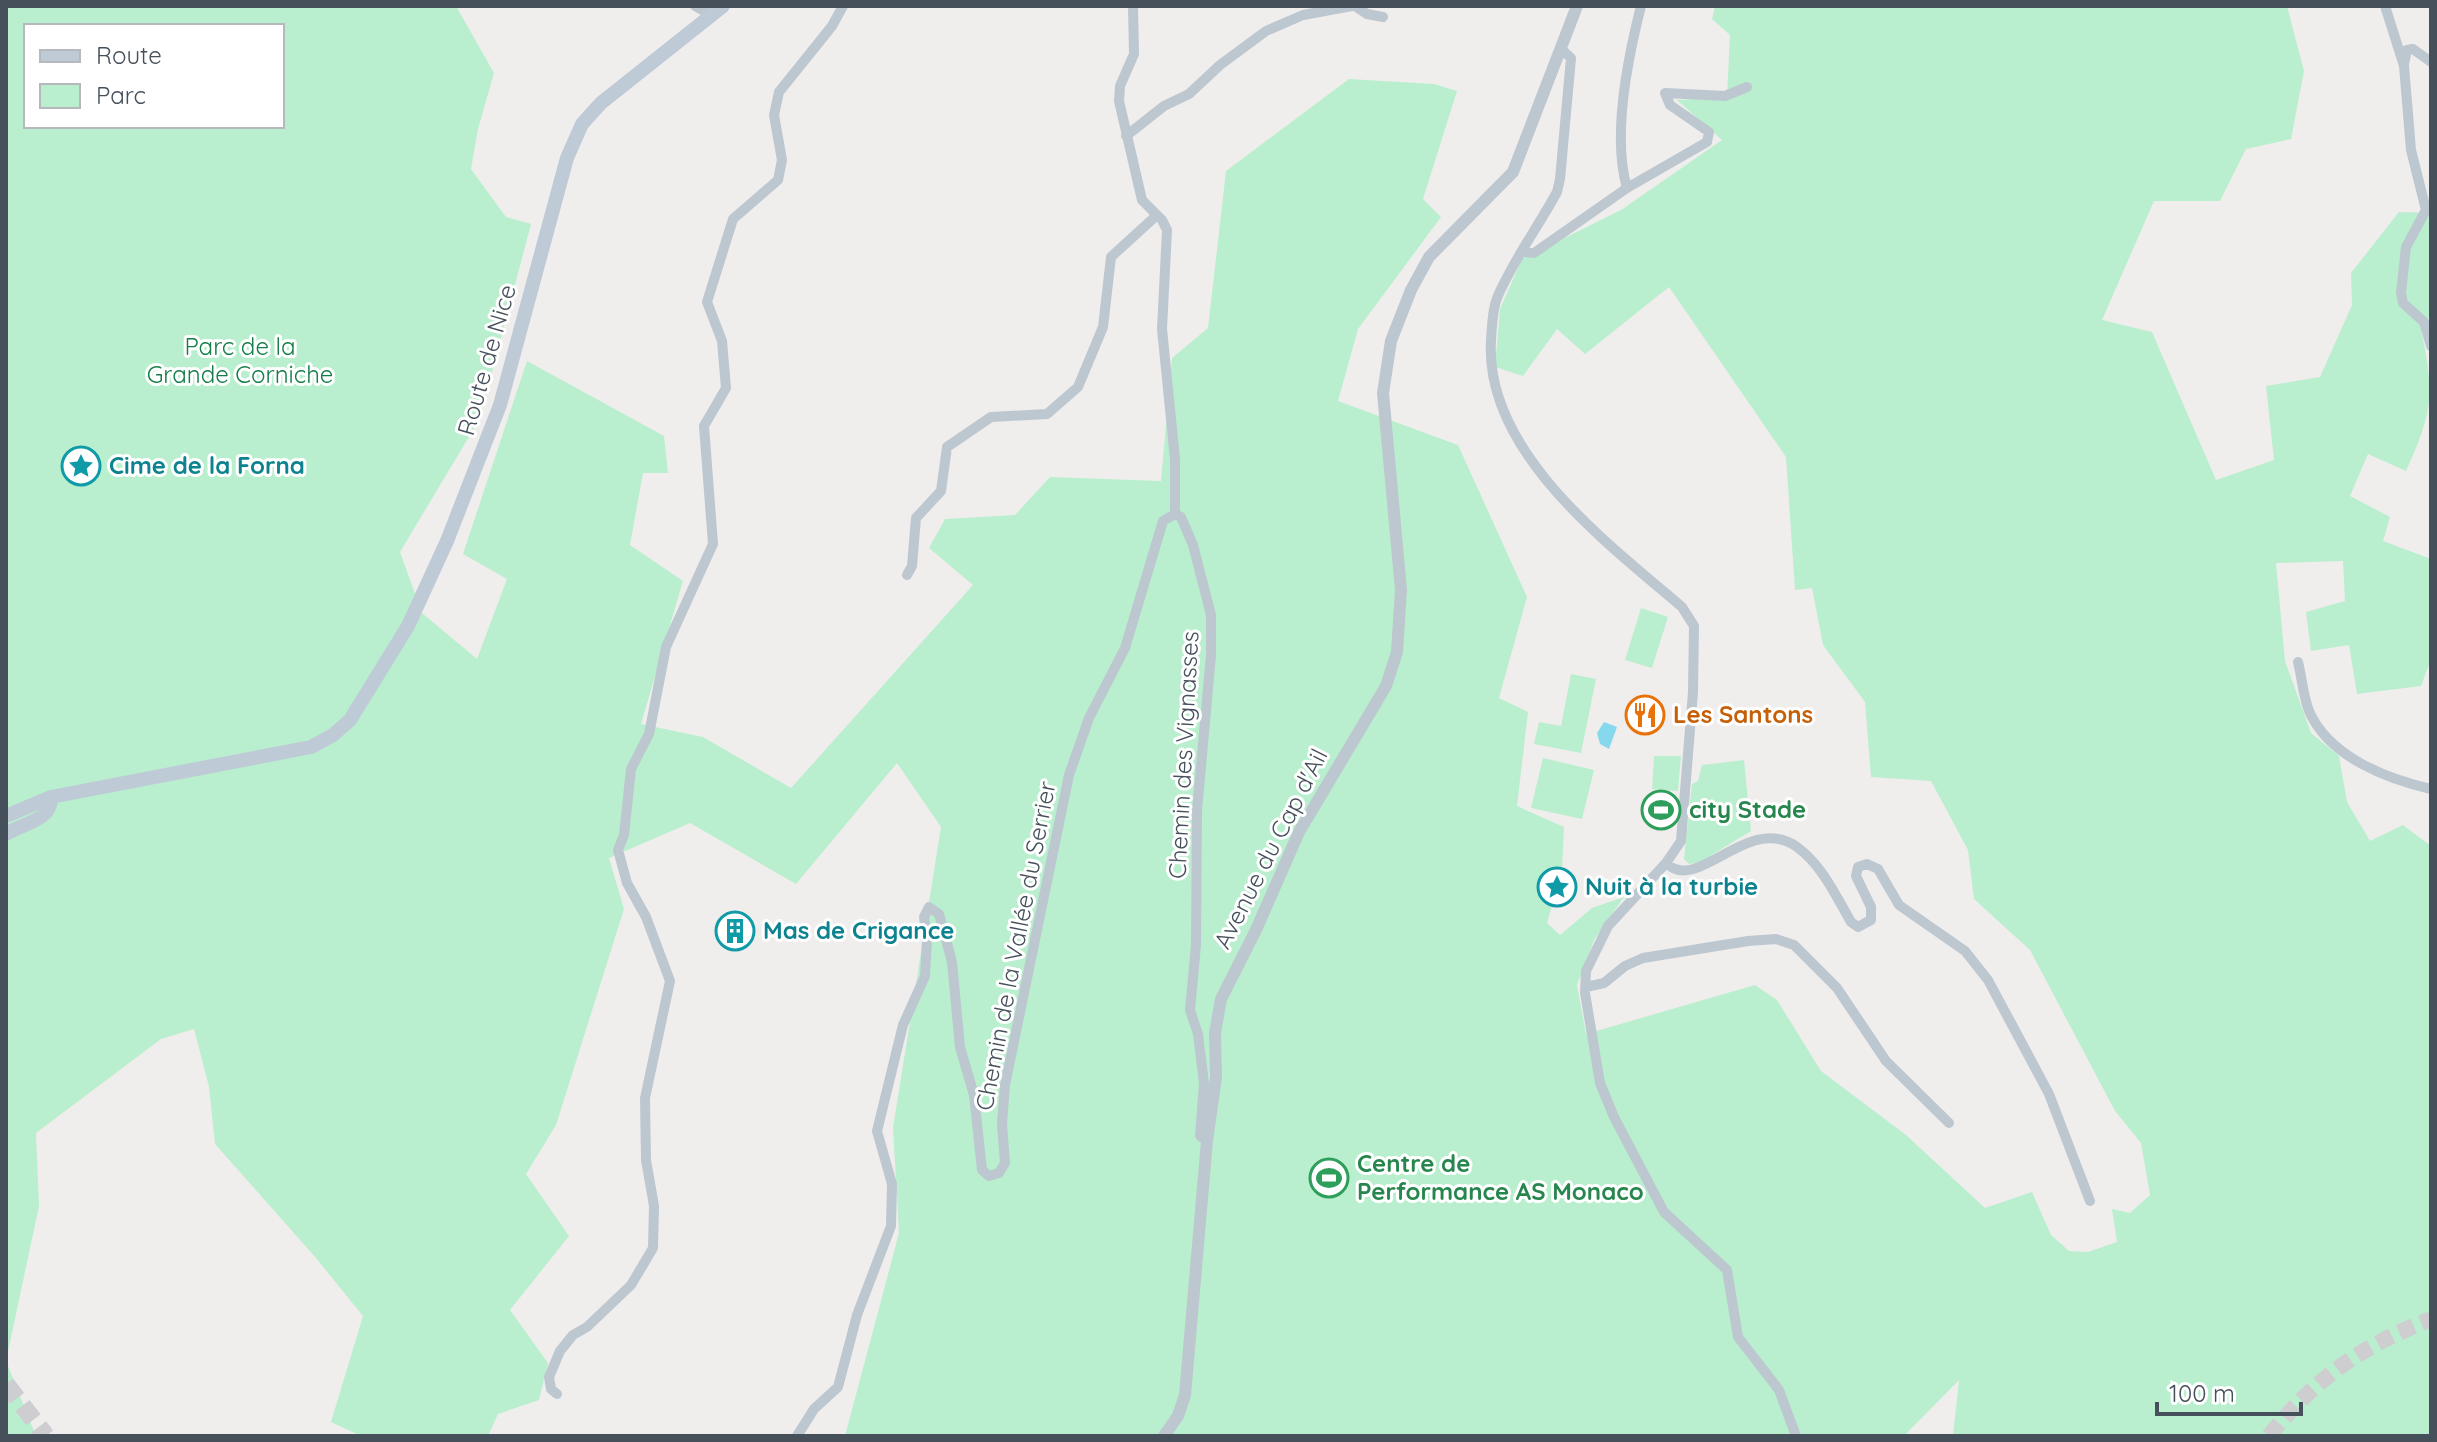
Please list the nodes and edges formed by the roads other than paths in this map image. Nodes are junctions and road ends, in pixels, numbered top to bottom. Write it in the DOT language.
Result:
graph roads {
  1 [pos="695,6"];
  2 [pos="843,6"];
  3 [pos="1133,6"];
  4 [pos="1354,6"];
  5 [pos="1577,6"];
  6 [pos="1641,6"];
  7 [pos="2385,6"];
  8 [pos="717,11"];
  9 [pos="1383,17"];
  10 [pos="1561,49"];
  11 [pos="2431,62"];
  12 [pos="2404,66"];
  13 [pos="1747,87"];
  14 [pos="1126,136"];
  15 [pos="1627,188"];
  16 [pos="1157,215"];
  17 [pos="1523,252"];
  18 [pos="2431,346"];
  19 [pos="1175,514"];
  20 [pos="907,575"];
  21 [pos="2298,662"];
  22 [pos="2431,789"];
  23 [pos="51,797"];
  24 [pos="6,816"];
  25 [pos="6,834"];
  26 [pos="1666,863"];
  27 [pos="1586,987"];
  28 [pos="1215,1033"];
  29 [pos="1198,1034"];
  30 [pos="1949,1123"];
  31 [pos="1207,1141"];
  32 [pos="2090,1201"];
  33 [pos="557,1394"];
  34 [pos="797,1436"];
  35 [pos="1164,1436"];
  36 [pos="1796,1436"];
  1 -- 8 [label="street"];
  2 -- 33 [label="street"];
  3 -- 14 [label="street, Chemin des Vignasses"];
  4 -- 9 [label="street"];
  4 -- 14 [label="street"];
  5 -- 10 [label="street, Avenue du Cap d'Ail"];
  6 -- 15 [label="street"];
  7 -- 12 [label="street"];
  8 -- 23 [label="main road, Route de Nice"];
  10 -- 17 [label="street"];
  10 -- 28 [label="street, Avenue du Cap d'Ail"];
  11 -- 12 [label="street"];
  12 -- 18 [label="street"];
  13 -- 15 [label="street"];
  14 -- 16 [label="street, Chemin des Vignasses"];
  15 -- 17 [label="street"];
  16 -- 19 [label="street, Chemin des Vignasses"];
  16 -- 20 [label="street"];
  17 -- 26 [label="street"];
  19 -- 29 [label="street, Chemin des Vignasses"];
  19 -- 34 [label="street, Chemin de la Vallée du Serrier"];
  21 -- 22 [label="street"];
  23 -- 24 [label="main road"];
  23 -- 25 [label="main road"];
  26 -- 27 [label="street"];
  26 -- 32 [label="street"];
  27 -- 30 [label="street"];
  27 -- 36 [label="street"];
  28 -- 29 [label="street"];
  28 -- 31 [label="street, Avenue du Cap d'Ail"];
  29 -- 31 [label="street, Chemin des Vignasses"];
  31 -- 35 [label="street, Avenue du Cap d'Ail"];
}
